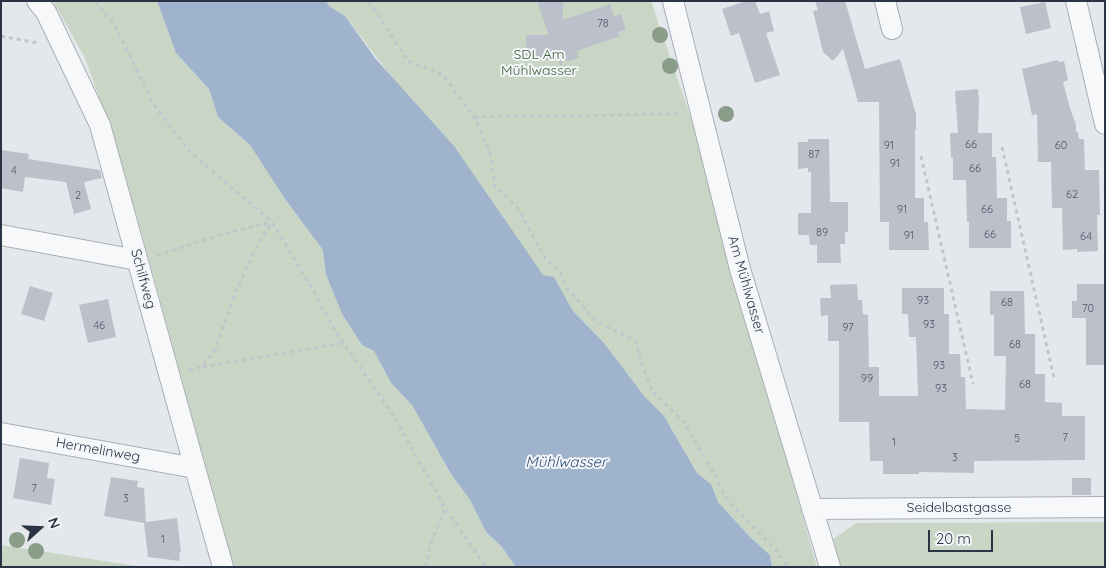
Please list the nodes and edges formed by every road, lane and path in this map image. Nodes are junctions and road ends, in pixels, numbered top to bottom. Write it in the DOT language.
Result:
graph roads {
  1 [pos="37,1"];
  2 [pos="95,1"];
  3 [pos="369,1"];
  4 [pos="673,1"];
  5 [pos="885,1"];
  6 [pos="1076,1"];
  7 [pos="892,29"];
  8 [pos="1,36"];
  9 [pos="63,48"];
  10 [pos="702,114"];
  11 [pos="474,117"];
  12 [pos="1105,124"];
  13 [pos="1002,147"];
  14 [pos="921,156"];
  15 [pos="272,222"];
  16 [pos="1,234"];
  17 [pos="138,260"];
  18 [pos="343,343"];
  19 [pos="202,367"];
  20 [pos="169,376"];
  21 [pos="1054,378"];
  22 [pos="973,384"];
  23 [pos="1,433"];
  24 [pos="195,468"];
  25 [pos="1105,507"];
  26 [pos="445,508"];
  27 [pos="812,508"];
  28 [pos="223,567"];
  29 [pos="426,567"];
  30 [pos="486,567"];
  31 [pos="788,567"];
  32 [pos="830,567"];
  1 -- 9 [label="street, Schilfweg"];
  2 -- 15 [label="path"];
  3 -- 11 [label="path"];
  4 -- 10 [label="street, Am Mühlwasser"];
  5 -- 7 [label="street"];
  6 -- 12 [label="street"];
  8 -- 9 [label="path"];
  9 -- 17 [label="street, Schilfweg"];
  10 -- 11 [label="path"];
  10 -- 27 [label="street, Am Mühlwasser"];
  11 -- 31 [label="path"];
  13 -- 21 [label="path"];
  14 -- 22 [label="path"];
  15 -- 17 [label="path"];
  15 -- 18 [label="path"];
  15 -- 19 [label="path"];
  16 -- 17 [label="street"];
  17 -- 20 [label="street, Schilfweg"];
  18 -- 19 [label="path"];
  18 -- 26 [label="path"];
  19 -- 20 [label="path"];
  20 -- 24 [label="street, Schilfweg"];
  23 -- 24 [label="street, Hermelinweg"];
  24 -- 28 [label="street, Schilfweg"];
  25 -- 27 [label="street, Seidelbastgasse"];
  26 -- 29 [label="path"];
  26 -- 30 [label="path"];
  27 -- 32 [label="street, Am Mühlwasser"];
}
